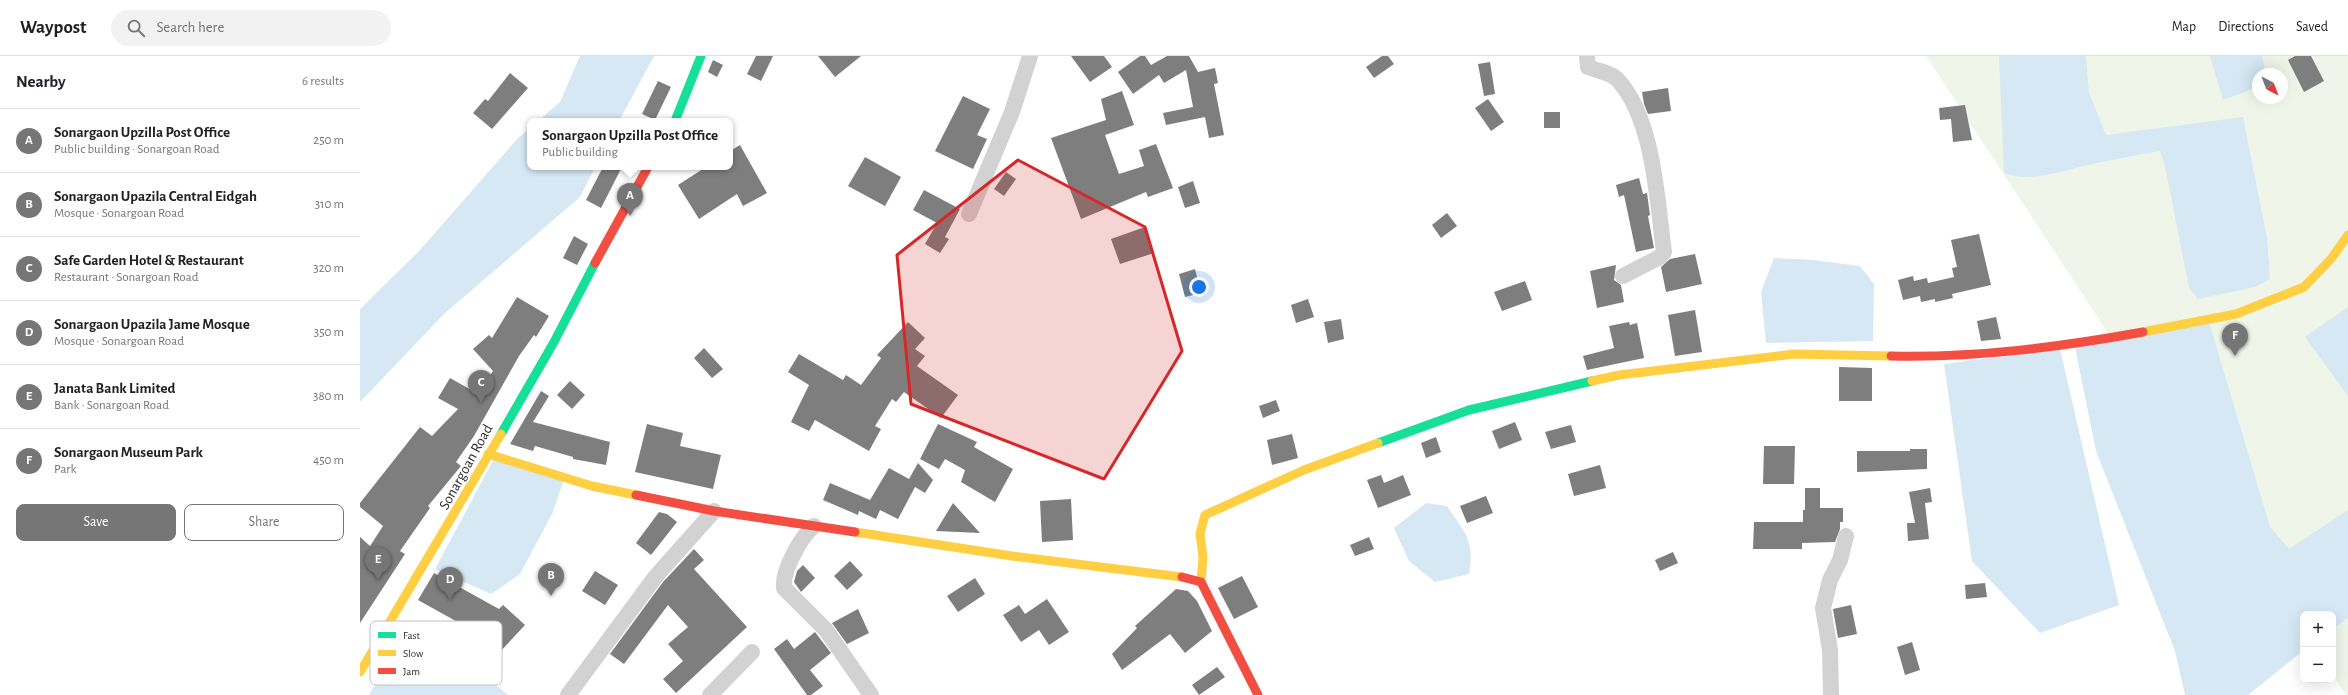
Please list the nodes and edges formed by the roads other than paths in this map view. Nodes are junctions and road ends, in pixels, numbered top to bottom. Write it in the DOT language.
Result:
graph roads {
  1 [pos="701,56"];
  2 [pos="1030,56"];
  3 [pos="1587,56"];
  4 [pos="676,118"];
  5 [pos="646,170"];
  6 [pos="969,214"];
  7 [pos="2348,235"];
  8 [pos="1623,276"];
  9 [pos="488,454"];
  10 [pos="714,511"];
  11 [pos="814,526"];
  12 [pos="1846,536"];
  13 [pos="1201,582"];
  14 [pos="391,621"];
  15 [pos="752,652"];
  16 [pos="370,656"];
  17 [pos="360,672"];
  18 [pos="568,695"];
  19 [pos="710,695"];
  20 [pos="871,695"];
  21 [pos="1258,695"];
  22 [pos="1831,695"];
  1 -- 4 [label="street"];
  2 -- 6 [label="street"];
  3 -- 8 [label="street"];
  5 -- 9 [label="street, Sonargoan Road"];
  7 -- 13 [label="street"];
  9 -- 10 [label="street"];
  9 -- 14 [label="street, Sonargoan Road"];
  10 -- 11 [label="street"];
  10 -- 18 [label="street"];
  11 -- 13 [label="street"];
  11 -- 20 [label="street"];
  12 -- 22 [label="street"];
  13 -- 21 [label="street"];
  15 -- 19 [label="street"];
  16 -- 17 [label="street, Sonargoan Road"];
}
